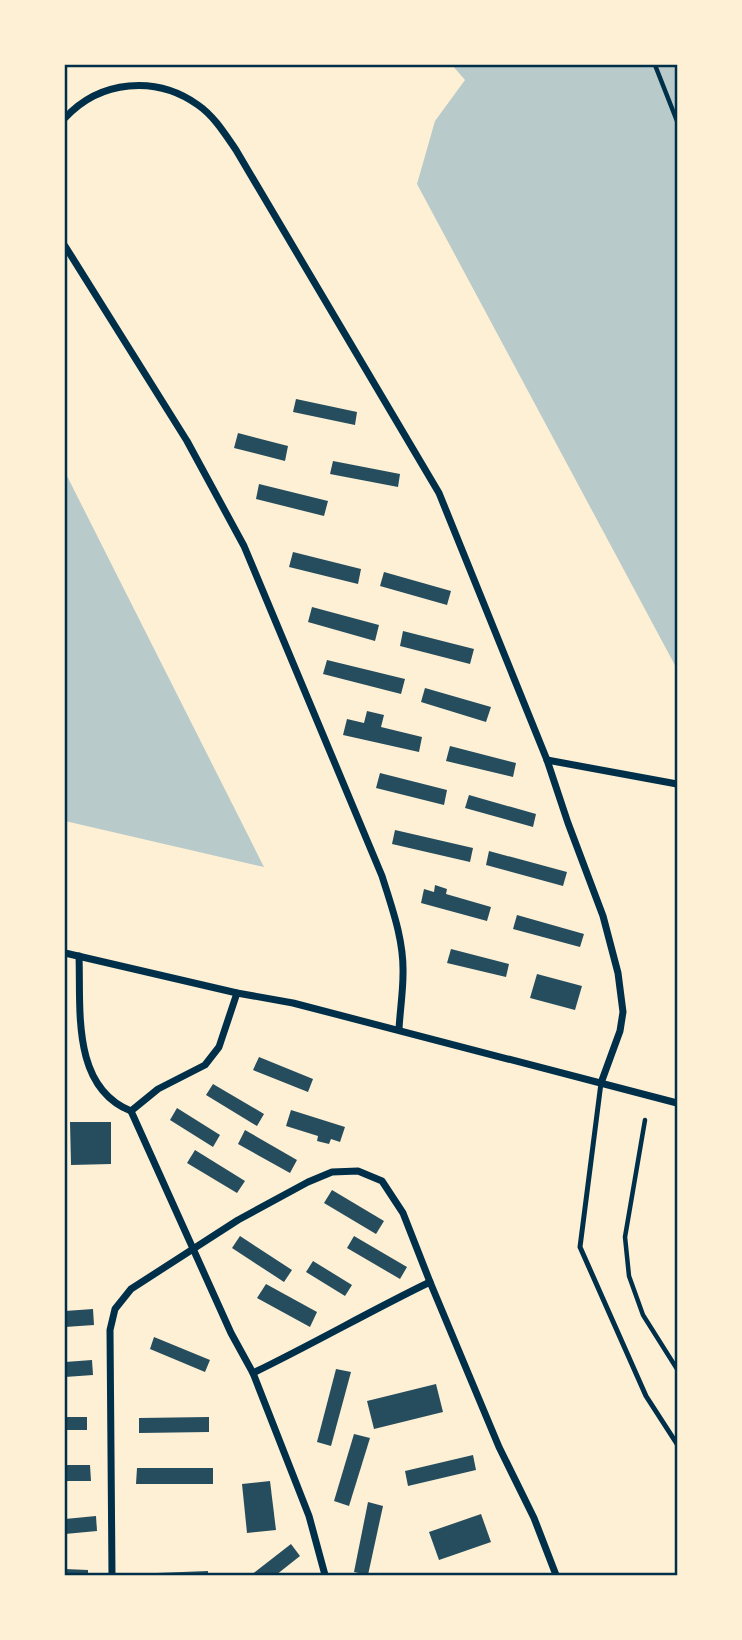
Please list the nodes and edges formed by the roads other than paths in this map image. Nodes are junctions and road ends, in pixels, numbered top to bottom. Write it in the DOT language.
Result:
graph roads {
  1 [pos="65,118"];
  2 [pos="65,246"];
  3 [pos="547,760"];
  4 [pos="677,784"];
  5 [pos="65,953"];
  6 [pos="79,956"];
  7 [pos="237,993"];
  8 [pos="399,1029"];
  9 [pos="601,1083"];
  10 [pos="677,1103"];
  11 [pos="131,1111"];
  12 [pos="192,1249"];
  13 [pos="430,1282"];
  14 [pos="253,1373"];
  15 [pos="677,1444"];
  16 [pos="112,1575"];
  17 [pos="325,1575"];
  18 [pos="556,1575"];
  1 -- 3 [label="street"];
  2 -- 8 [label="street"];
  3 -- 4 [label="street"];
  3 -- 9 [label="street"];
  5 -- 6 [label="street"];
  6 -- 7 [label="street"];
  6 -- 11 [label="street"];
  7 -- 8 [label="street"];
  7 -- 11 [label="street"];
  8 -- 9 [label="street"];
  9 -- 10 [label="street"];
  9 -- 15 [label="lane"];
  11 -- 12 [label="street"];
  12 -- 13 [label="street"];
  12 -- 14 [label="street"];
  12 -- 16 [label="street"];
  13 -- 14 [label="street"];
  13 -- 18 [label="street"];
  14 -- 17 [label="street"];
}
